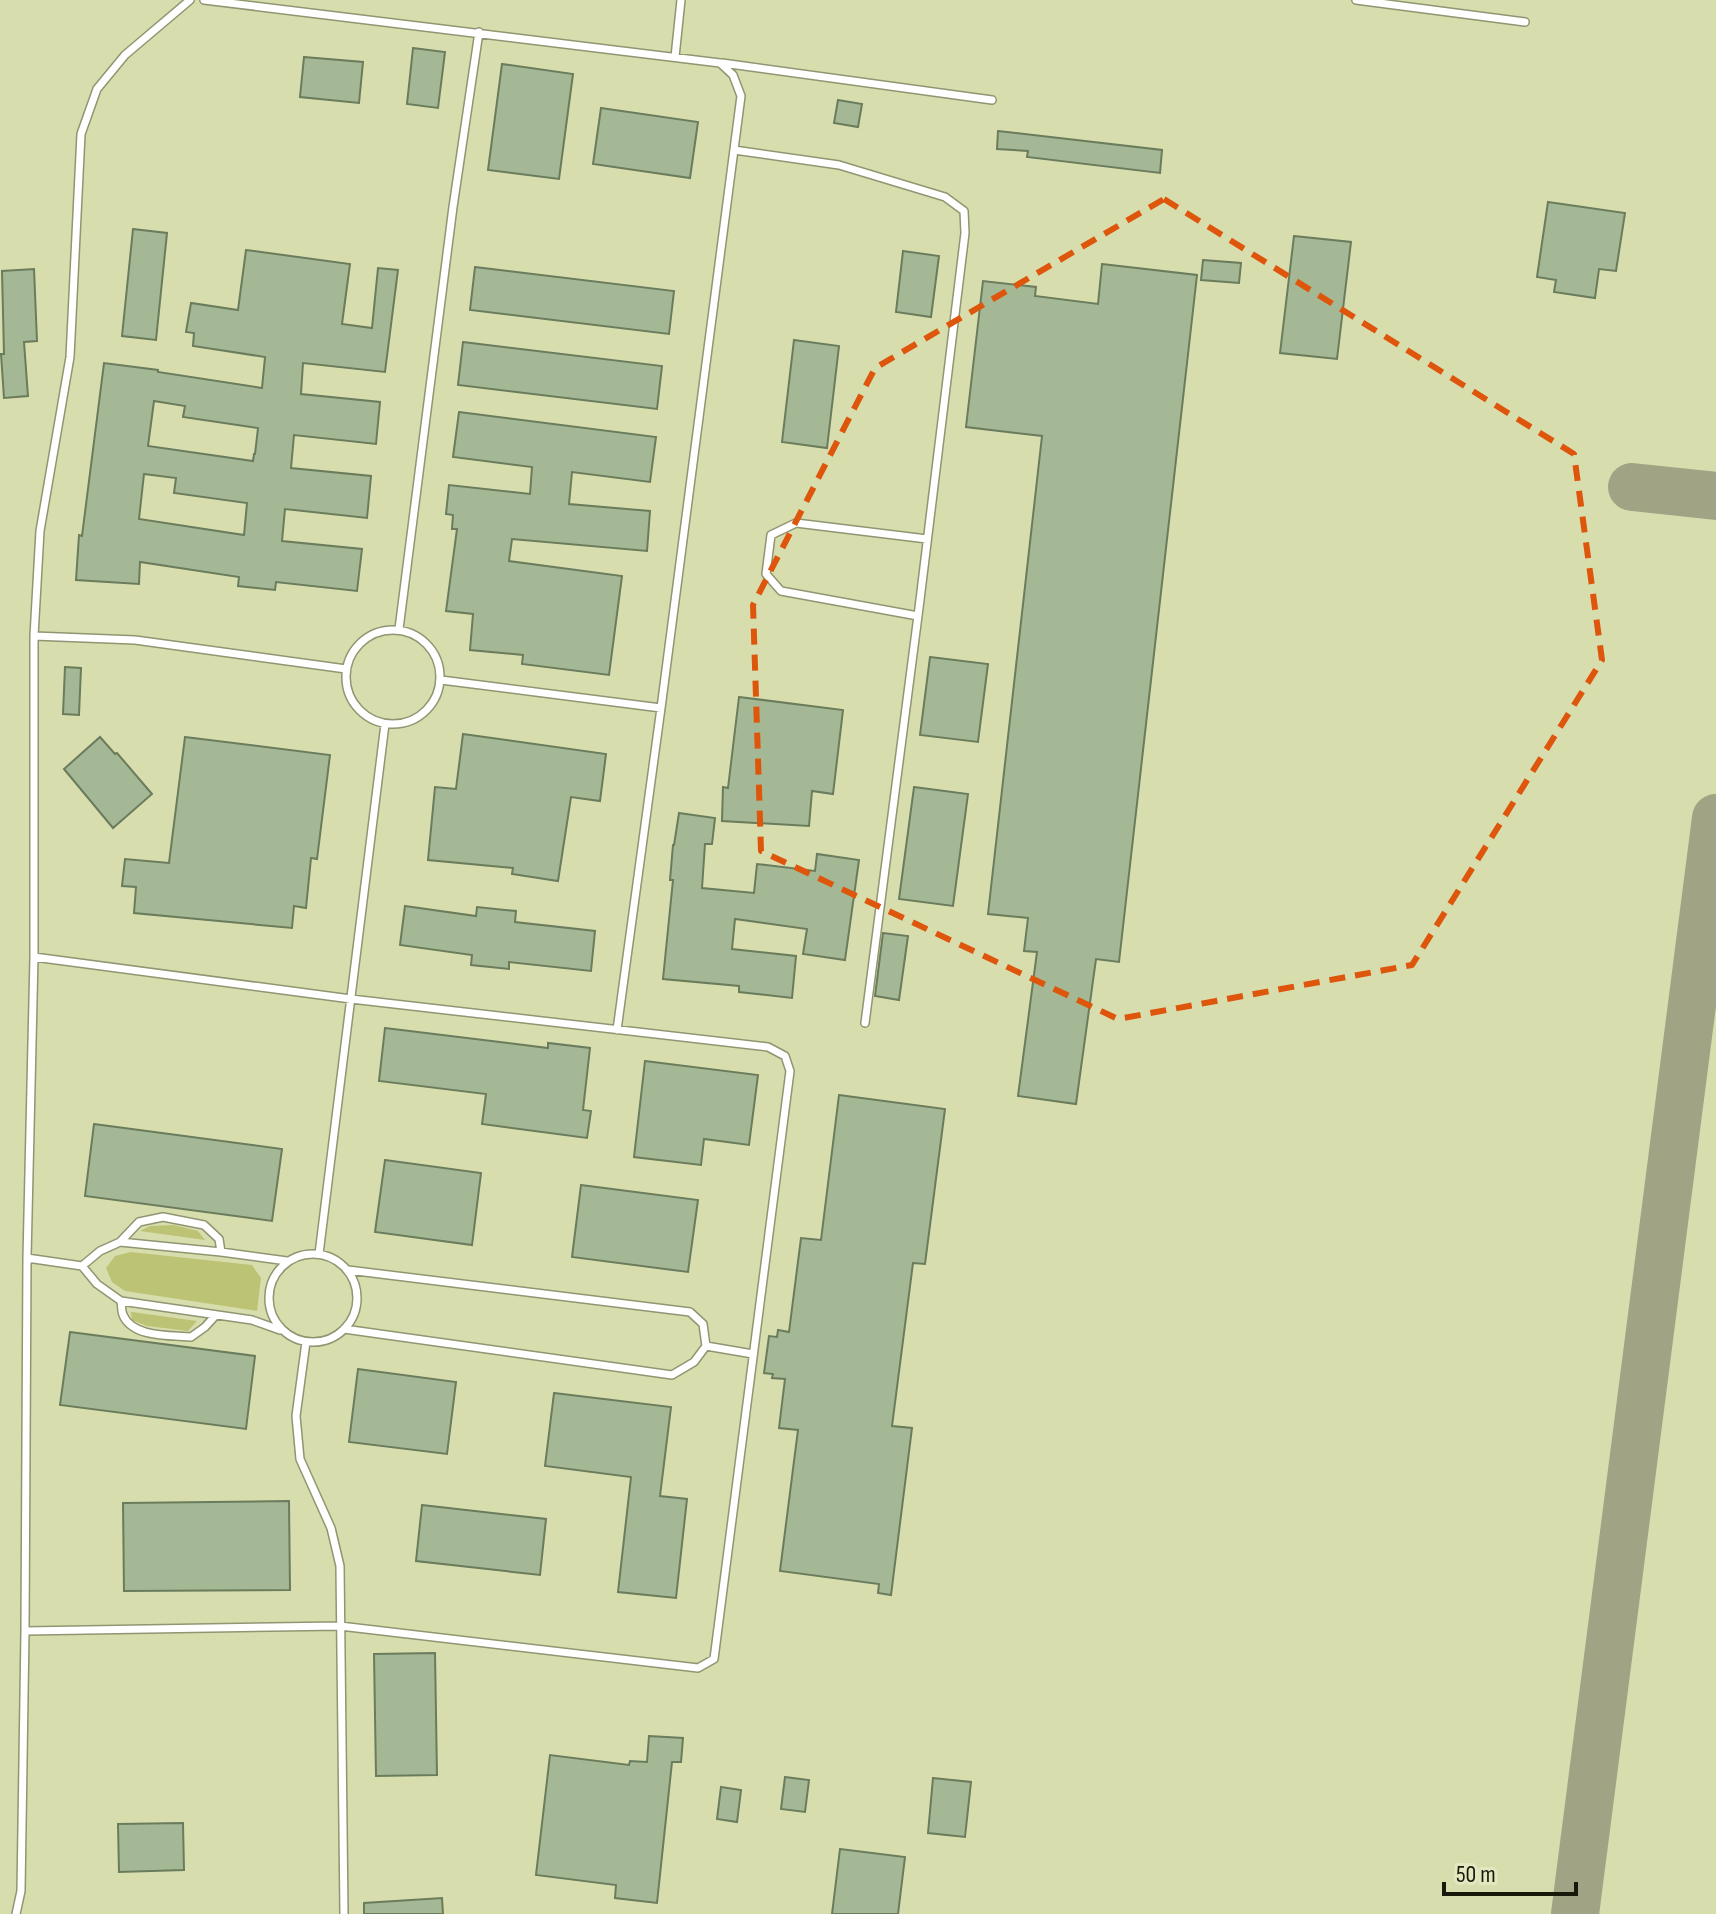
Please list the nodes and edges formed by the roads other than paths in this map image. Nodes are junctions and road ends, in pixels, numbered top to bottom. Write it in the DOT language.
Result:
graph roads {
  1 [pos="190,0"];
  2 [pos="204,0"];
  3 [pos="681,0"];
  4 [pos="1356,0"];
  5 [pos="1525,22"];
  6 [pos="479,32"];
  7 [pos="675,57"];
  8 [pos="720,63"];
  9 [pos="992,100"];
  10 [pos="734,150"];
  11 [pos="927,539"];
  12 [pos="918,616"];
  13 [pos="399,629"];
  14 [pos="34,636"];
  15 [pos="346,669"];
  16 [pos="441,680"];
  17 [pos="661,708"];
  18 [pos="385,724"];
  19 [pos="34,957"];
  20 [pos="351,999"];
  21 [pos="865,1023"];
  22 [pos="617,1030"];
  23 [pos="120,1242"];
  24 [pos="221,1252"];
  25 [pos="319,1254"];
  26 [pos="27,1258"];
  27 [pos="287,1261"];
  28 [pos="82,1266"];
  29 [pos="348,1270"];
  30 [pos="121,1301"];
  31 [pos="216,1315"];
  32 [pos="344,1329"];
  33 [pos="283,1330"];
  34 [pos="306,1342"];
  35 [pos="706,1346"];
  36 [pos="753,1354"];
  37 [pos="340,1626"];
  38 [pos="25,1631"];
  39 [pos="16,1914"];
  40 [pos="344,1914"];
  1 -- 14 [label="lane"];
  2 -- 6 [label="lane"];
  3 -- 7 [label="lane"];
  4 -- 5 [label="lane"];
  6 -- 7 [label="lane"];
  6 -- 13 [label="lane"];
  7 -- 8 [label="lane"];
  8 -- 9 [label="lane"];
  8 -- 10 [label="lane"];
  10 -- 11 [label="lane"];
  10 -- 17 [label="lane"];
  11 -- 12 [label="lane"];
  11 -- 12 [label="lane"];
  12 -- 21 [label="lane"];
  13 -- 15 [label="lane"];
  13 -- 16 [label="lane"];
  14 -- 15 [label="lane"];
  14 -- 19 [label="lane"];
  15 -- 18 [label="lane"];
  16 -- 17 [label="lane"];
  16 -- 18 [label="lane"];
  17 -- 22 [label="lane"];
  18 -- 20 [label="lane"];
  19 -- 20 [label="lane"];
  19 -- 26 [label="lane"];
  20 -- 22 [label="lane"];
  20 -- 25 [label="lane"];
  22 -- 36 [label="lane"];
  23 -- 24 [label="lane"];
  23 -- 24 [label="lane"];
  23 -- 28 [label="lane"];
  24 -- 27 [label="lane"];
  25 -- 27 [label="lane"];
  25 -- 29 [label="lane"];
  26 -- 28 [label="lane"];
  26 -- 38 [label="lane"];
  27 -- 33 [label="lane"];
  28 -- 30 [label="lane"];
  29 -- 32 [label="lane"];
  29 -- 35 [label="lane"];
  30 -- 31 [label="lane"];
  30 -- 31 [label="lane"];
  31 -- 33 [label="lane"];
  32 -- 34 [label="lane"];
  32 -- 35 [label="lane"];
  33 -- 34 [label="lane"];
  34 -- 37 [label="lane"];
  35 -- 36 [label="lane"];
  36 -- 37 [label="lane"];
  37 -- 38 [label="lane"];
  37 -- 40 [label="lane"];
  38 -- 39 [label="lane"];
}
